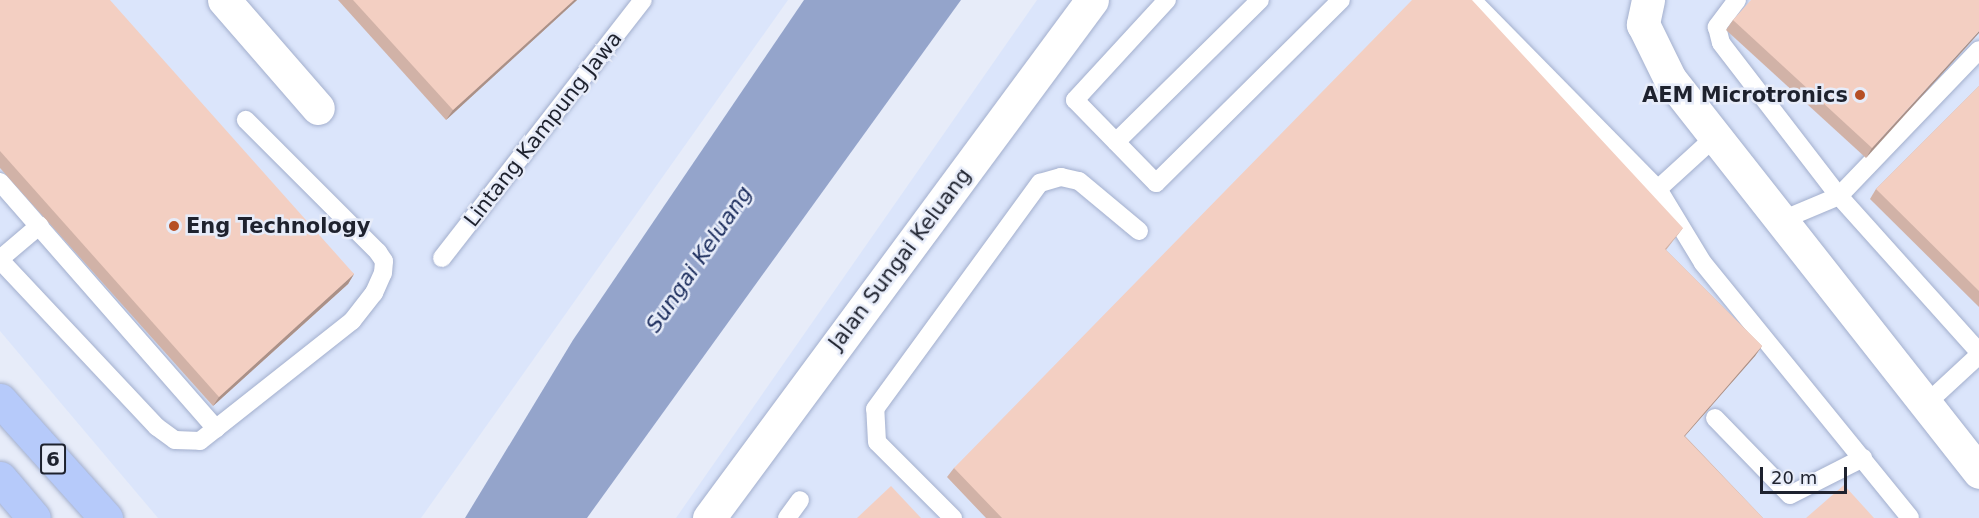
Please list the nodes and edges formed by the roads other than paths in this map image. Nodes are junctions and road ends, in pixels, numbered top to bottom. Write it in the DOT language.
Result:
graph roads {
  1 [pos="224,0"];
  2 [pos="643,0"];
  3 [pos="1092,0"];
  4 [pos="1167,0"];
  5 [pos="1260,0"];
  6 [pos="1341,0"];
  7 [pos="1472,0"];
  8 [pos="1648,0"];
  9 [pos="1737,0"];
  10 [pos="1979,50"];
  11 [pos="318,108"];
  12 [pos="246,120"];
  13 [pos="1716,136"];
  14 [pos="1116,142"];
  15 [pos="0,182"];
  16 [pos="1658,189"];
  17 [pos="1839,196"];
  18 [pos="1782,220"];
  19 [pos="40,225"];
  20 [pos="1139,231"];
  21 [pos="442,258"];
  22 [pos="0,260"];
  23 [pos="1979,354"];
  24 [pos="0,400"];
  25 [pos="1926,404"];
  26 [pos="1715,418"];
  27 [pos="216,429"];
  28 [pos="1863,458"];
  29 [pos="1979,472"];
  30 [pos="0,478"];
  31 [pos="800,500"];
  32 [pos="34,518"];
  33 [pos="106,518"];
  34 [pos="709,518"];
  35 [pos="786,518"];
  36 [pos="953,518"];
  37 [pos="1910,518"];
  1 -- 11 [label="street"];
  2 -- 21 [label="lane, Lintang Kampung Jawa"];
  3 -- 34 [label="street, Jalan Sungai Keluang"];
  4 -- 14 [label="lane"];
  5 -- 14 [label="lane"];
  6 -- 14 [label="lane"];
  7 -- 16 [label="lane"];
  8 -- 13 [label="street"];
  9 -- 17 [label="lane"];
  10 -- 17 [label="lane"];
  12 -- 27 [label="lane"];
  13 -- 16 [label="lane"];
  13 -- 18 [label="street"];
  15 -- 19 [label="lane"];
  16 -- 28 [label="lane"];
  17 -- 18 [label="lane"];
  17 -- 23 [label="lane"];
  18 -- 25 [label="street"];
  19 -- 22 [label="lane"];
  19 -- 27 [label="lane"];
  20 -- 36 [label="lane"];
  22 -- 27 [label="lane"];
  23 -- 25 [label="lane"];
  24 -- 33 [label="highway, 6"];
  25 -- 29 [label="street"];
  26 -- 28 [label="lane"];
  28 -- 37 [label="lane"];
  30 -- 32 [label="highway, 6"];
  31 -- 35 [label="lane"];
}
